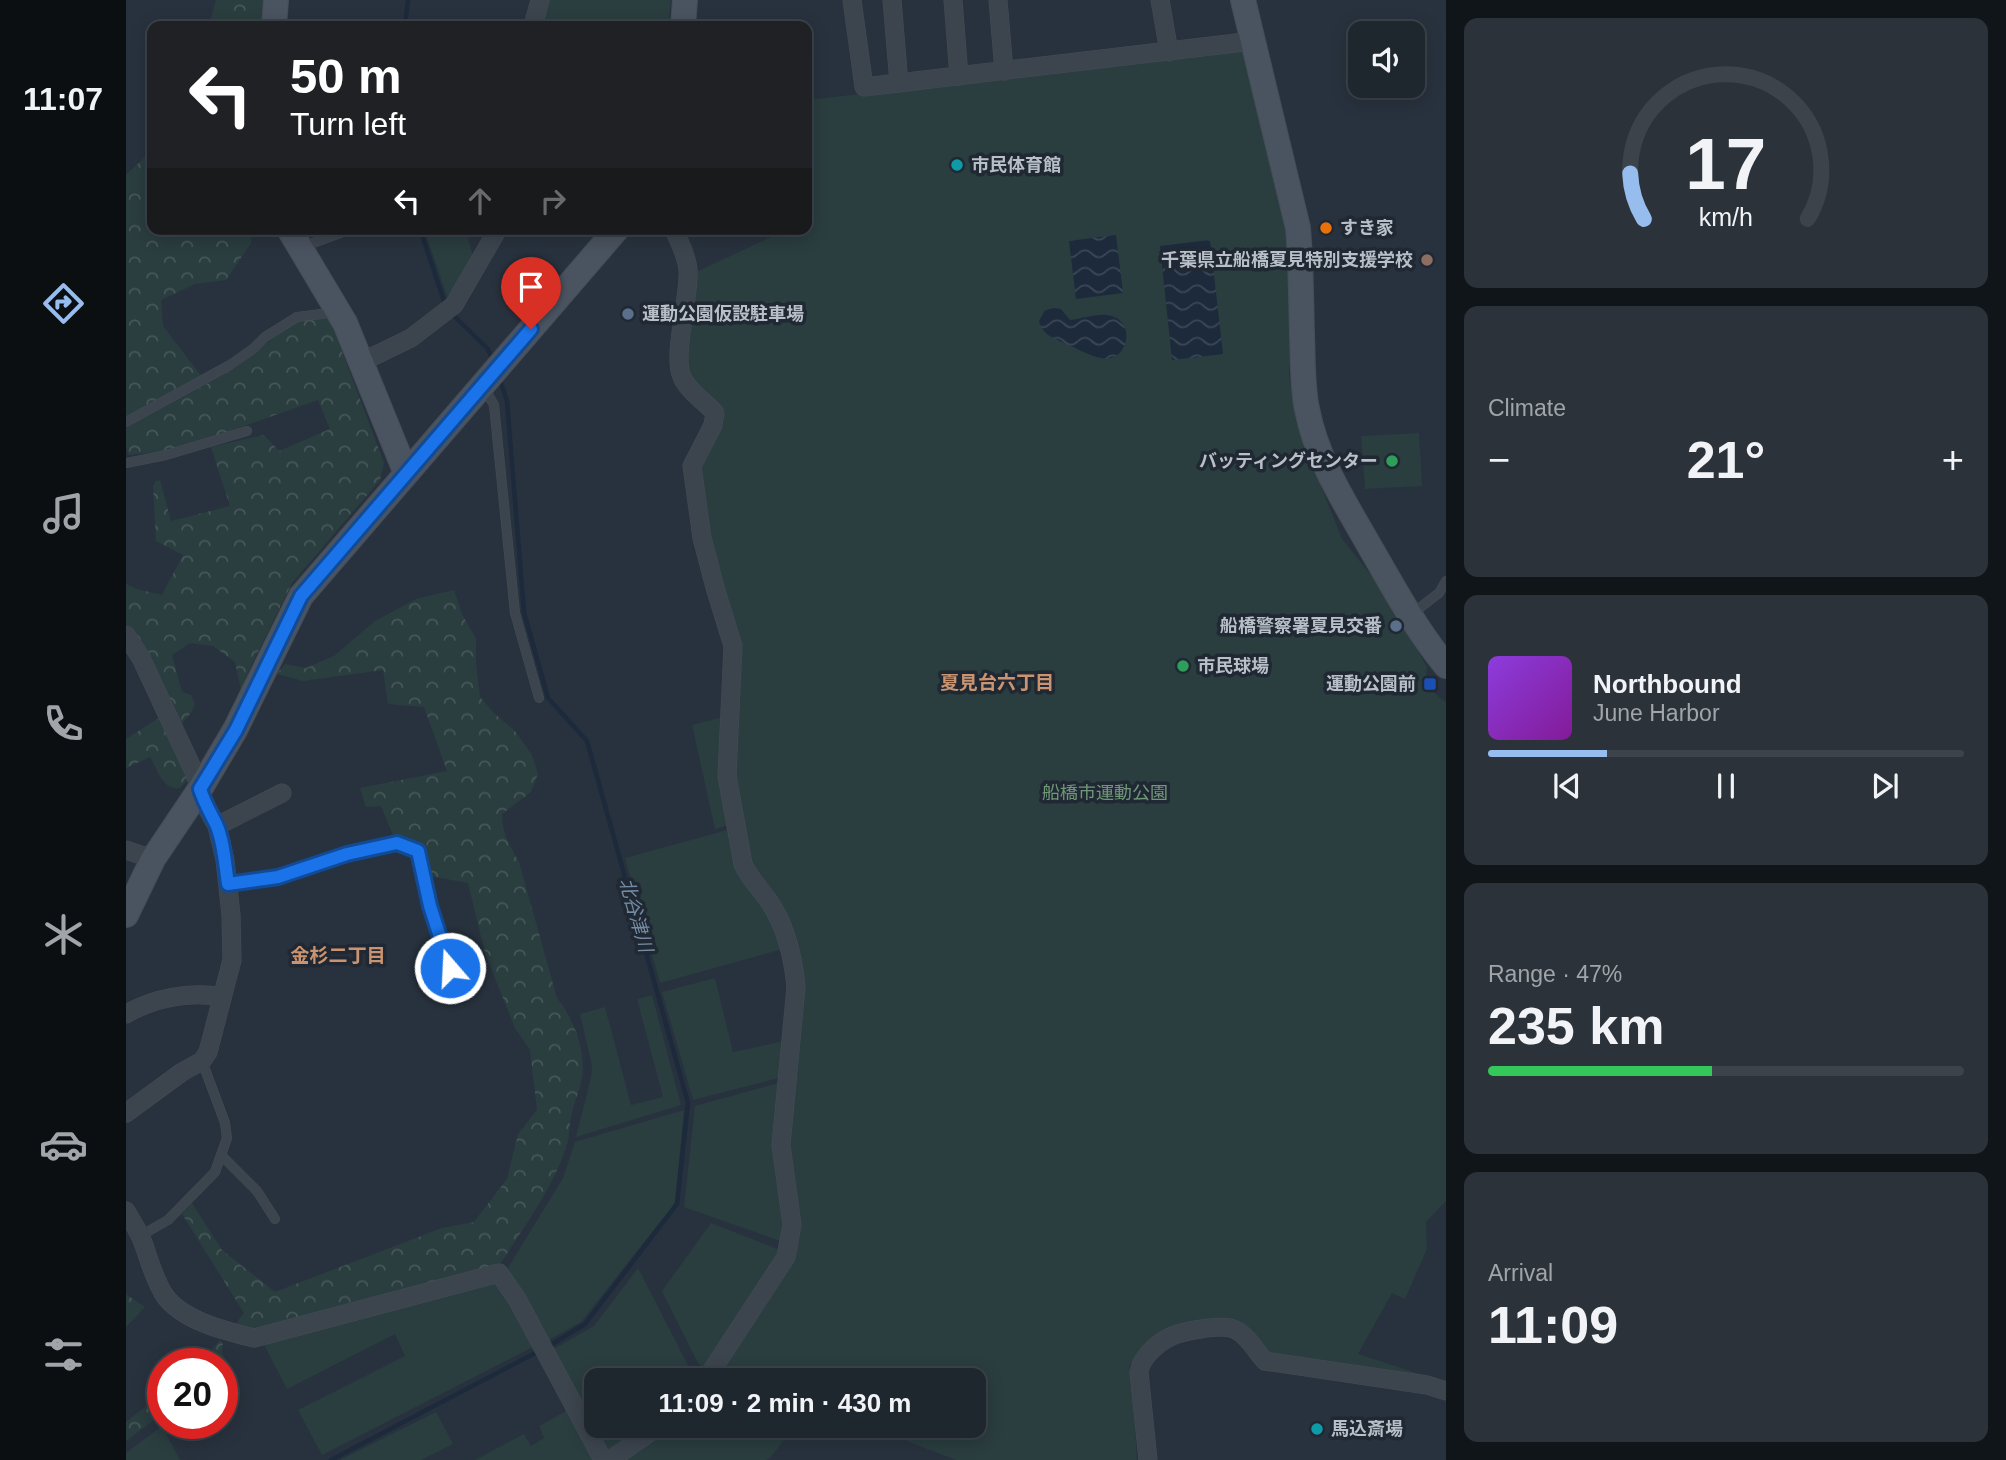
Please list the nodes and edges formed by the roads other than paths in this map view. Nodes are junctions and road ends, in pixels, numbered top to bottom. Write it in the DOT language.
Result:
graph roads {
  1 [pos="276,0"];
  2 [pos="540,0"];
  3 [pos="685,0"];
  4 [pos="852,0"];
  5 [pos="892,0"];
  6 [pos="953,0"];
  7 [pos="998,0"];
  8 [pos="1160,0"];
  9 [pos="1243,0"];
  10 [pos="279,21"];
  11 [pos="534,21"];
  12 [pos="683,21"];
  13 [pos="1253,41"];
  14 [pos="1169,52"];
  15 [pos="1004,71"];
  16 [pos="959,76"];
  17 [pos="900,83"];
  18 [pos="313,235"];
  19 [pos="494,235"];
  20 [pos="612,235"];
  21 [pos="676,235"];
  22 [pos="294,238"];
  23 [pos="338,312"];
  24 [pos="360,360"];
  25 [pos="491,374"];
  26 [pos="126,422"];
  27 [pos="247,431"];
  28 [pos="126,463"];
  29 [pos="406,473"];
  30 [pos="1446,581"];
  31 [pos="1410,615"];
  32 [pos="126,635"];
  33 [pos="1446,666"];
  34 [pos="539,698"];
  35 [pos="200,789"];
  36 [pos="282,793"];
  37 [pos="217,826"];
  38 [pos="126,850"];
  39 [pos="153,859"];
  40 [pos="228,884"];
  41 [pos="126,915"];
  42 [pos="450,968"];
  43 [pos="221,997"];
  44 [pos="126,1014"];
  45 [pos="202,1061"];
  46 [pos="126,1113"];
  47 [pos="221,1155"];
  48 [pos="126,1211"];
  49 [pos="275,1219"];
  50 [pos="140,1236"];
  51 [pos="713,1368"];
  52 [pos="1446,1391"];
  53 [pos="642,1438"];
  54 [pos="603,1460"];
  55 [pos="610,1460"];
  56 [pos="1148,1460"];
  1 -- 10 [label="street"];
  2 -- 11 [label="street"];
  3 -- 12 [label="street"];
  4 -- 17 [label="street"];
  5 -- 17 [label="street"];
  6 -- 16 [label="street"];
  7 -- 15 [label="street"];
  8 -- 14 [label="street"];
  9 -- 13 [label="street"];
  13 -- 14 [label="street"];
  13 -- 31 [label="street"];
  14 -- 15 [label="street"];
  15 -- 16 [label="street"];
  16 -- 17 [label="street"];
  18 -- 22 [label="lane"];
  19 -- 24 [label="street"];
  20 -- 25 [label="street"];
  21 -- 51 [label="street"];
  22 -- 23 [label="street"];
  23 -- 24 [label="street"];
  23 -- 26 [label="lane"];
  24 -- 29 [label="street"];
  25 -- 29 [label="street"];
  25 -- 34 [label="lane"];
  27 -- 28 [label="lane"];
  29 -- 35 [label="street"];
  30 -- 31 [label="lane"];
  31 -- 33 [label="street"];
  32 -- 35 [label="street"];
  35 -- 37 [label="street"];
  35 -- 39 [label="street"];
  36 -- 37 [label="street"];
  37 -- 40 [label="street"];
  38 -- 39 [label="street"];
  39 -- 41 [label="street"];
  40 -- 42 [label="lane"];
  40 -- 43 [label="street"];
  43 -- 44 [label="street"];
  43 -- 45 [label="street"];
  45 -- 46 [label="street"];
  45 -- 47 [label="lane"];
  47 -- 49 [label="lane"];
  47 -- 50 [label="lane"];
  48 -- 50 [label="street"];
  50 -- 54 [label="street"];
  52 -- 56 [label="street"];
  53 -- 55 [label="street"];
}
